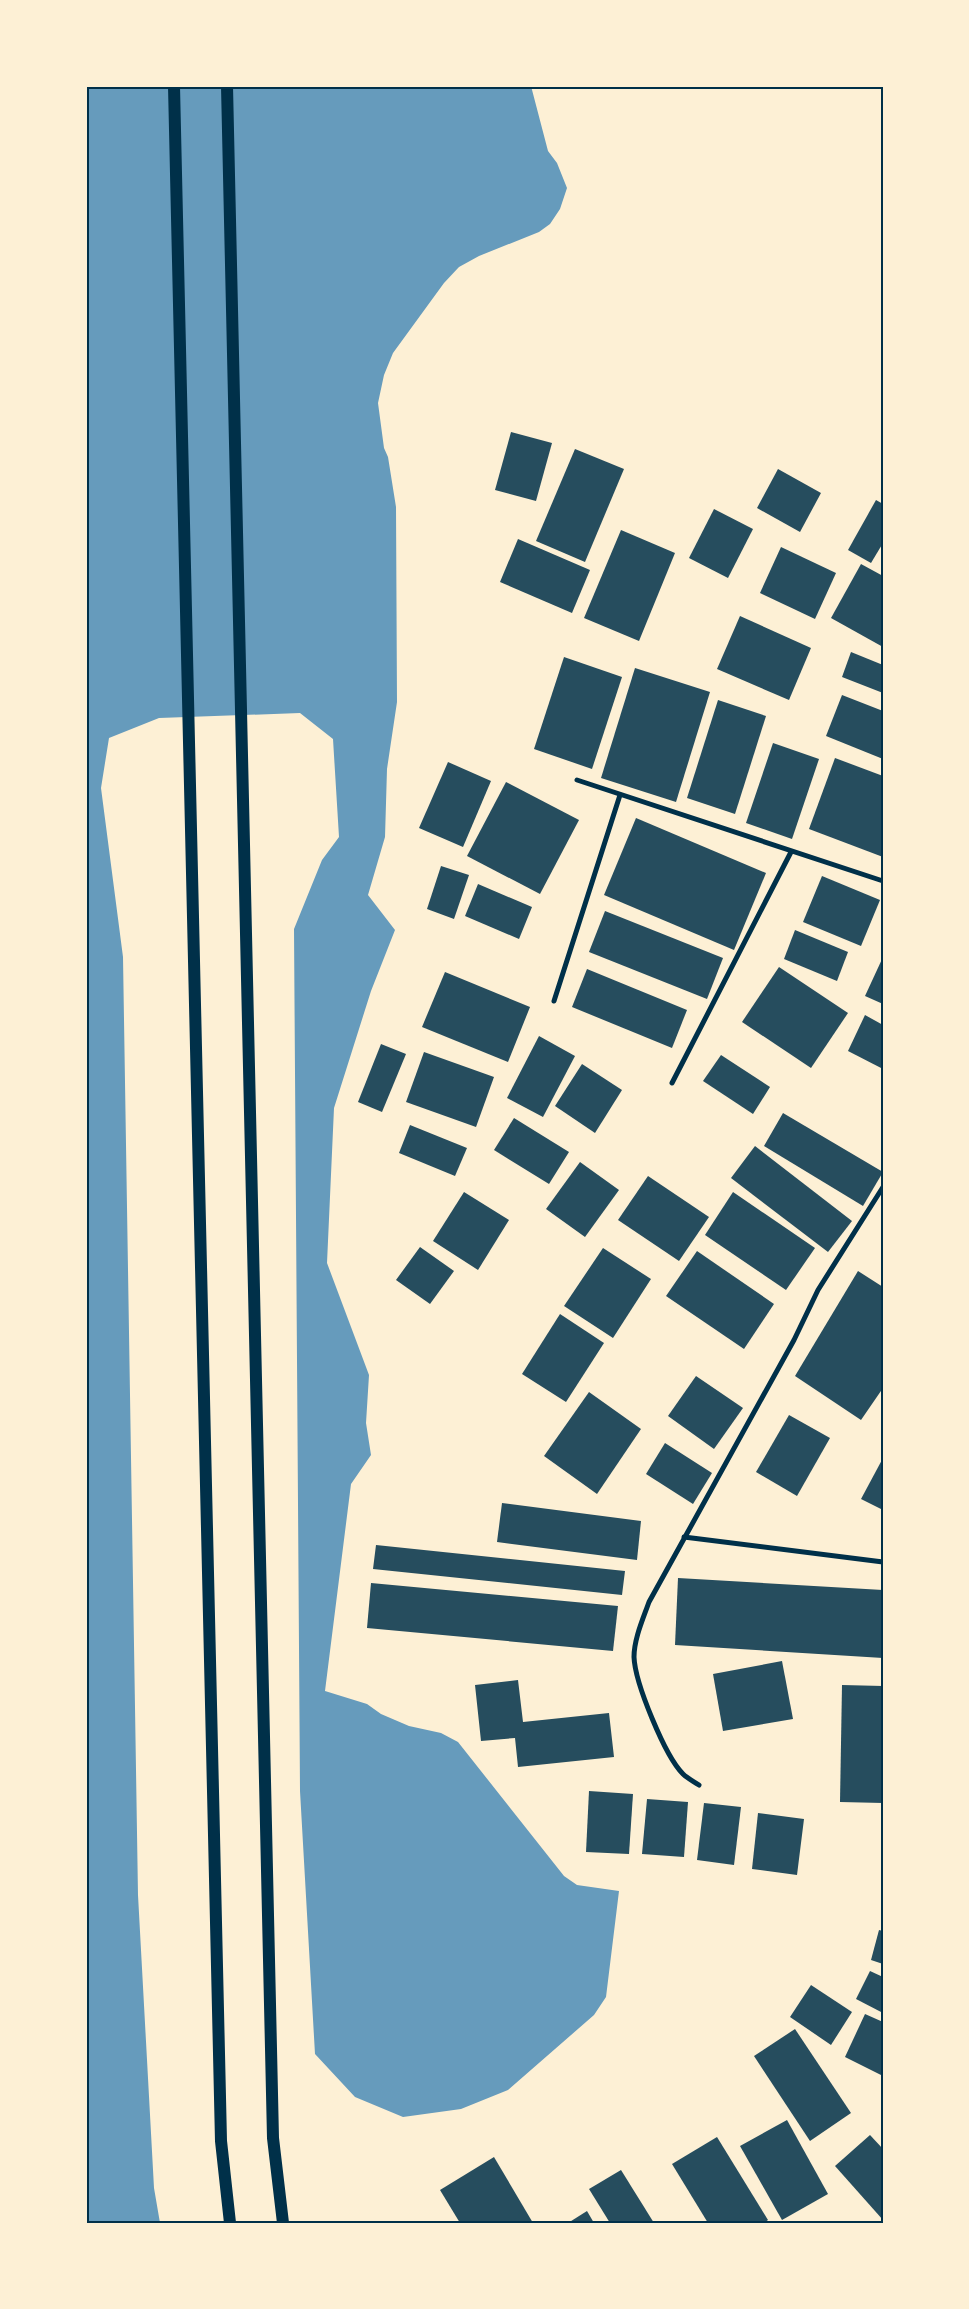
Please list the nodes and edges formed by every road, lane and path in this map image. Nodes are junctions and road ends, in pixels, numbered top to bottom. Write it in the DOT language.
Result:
graph roads {
  1 [pos="174,86"];
  2 [pos="227,86"];
  3 [pos="577,780"];
  4 [pos="620,795"];
  5 [pos="791,852"];
  6 [pos="883,881"];
  7 [pos="554,1001"];
  8 [pos="672,1083"];
  9 [pos="883,1187"];
  10 [pos="684,1538"];
  11 [pos="883,1562"];
  12 [pos="698,1785"];
  13 [pos="230,2223"];
  14 [pos="283,2223"];
  1 -- 13 [label="main road"];
  2 -- 14 [label="main road"];
  3 -- 4 [label="street"];
  4 -- 5 [label="street"];
  4 -- 7 [label="street"];
  5 -- 6 [label="street"];
  5 -- 8 [label="street"];
  9 -- 10 [label="street"];
  10 -- 11 [label="street"];
  10 -- 12 [label="street"];
}
